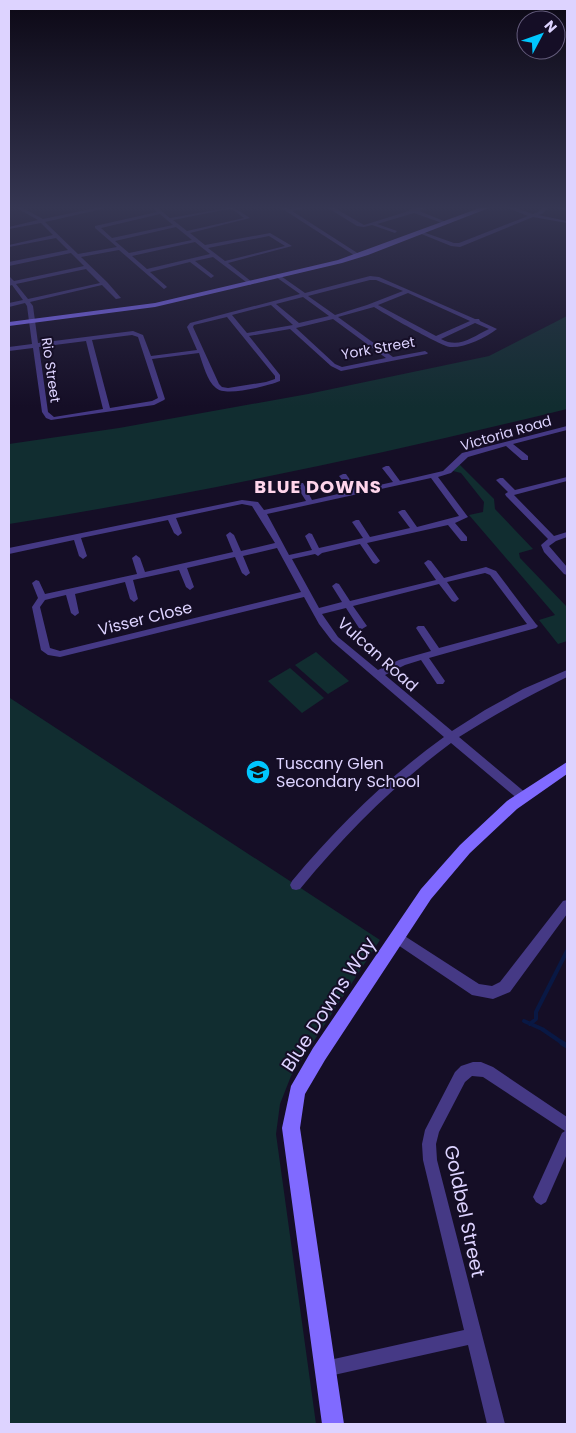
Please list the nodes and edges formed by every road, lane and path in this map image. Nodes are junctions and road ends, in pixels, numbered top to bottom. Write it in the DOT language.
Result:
graph roads {
  1 [pos="57,273"];
  2 [pos="94,273"];
  3 [pos="148,273"];
  4 [pos="207,273"];
  5 [pos="237,273"];
  6 [pos="291,273"];
  7 [pos="211,276"];
  8 [pos="278,276"];
  9 [pos="10,282"];
  10 [pos="105,283"];
  11 [pos="250,283"];
  12 [pos="164,287"];
  13 [pos="409,291"];
  14 [pos="303,295"];
  15 [pos="118,298"];
  16 [pos="27,301"];
  17 [pos="272,303"];
  18 [pos="9,305"];
  19 [pos="376,306"];
  20 [pos="228,314"];
  21 [pos="333,317"];
  22 [pos="476,320"];
  23 [pos="31,321"];
  24 [pos="9,324"];
  25 [pos="295,326"];
  26 [pos="246,336"];
  27 [pos="89,339"];
  28 [pos="435,339"];
  29 [pos="35,345"];
  30 [pos="9,349"];
  31 [pos="202,350"];
  32 [pos="424,353"];
  33 [pos="148,358"];
  34 [pos="391,359"];
  35 [pos="108,410"];
  36 [pos="567,428"];
  37 [pos="508,444"];
  38 [pos="524,458"];
  39 [pos="386,468"];
  40 [pos="343,476"];
  41 [pos="432,476"];
  42 [pos="567,478"];
  43 [pos="500,480"];
  44 [pos="398,483"];
  45 [pos="300,485"];
  46 [pos="356,493"];
  47 [pos="513,493"];
  48 [pos="310,502"];
  49 [pos="402,512"];
  50 [pos="262,513"];
  51 [pos="170,517"];
  52 [pos="356,522"];
  53 [pos="450,522"];
  54 [pos="415,530"];
  55 [pos="178,534"];
  56 [pos="567,534"];
  57 [pos="230,535"];
  58 [pos="77,536"];
  59 [pos="309,536"];
  60 [pos="553,538"];
  61 [pos="464,539"];
  62 [pos="366,541"];
  63 [pos="278,545"];
  64 [pos="9,551"];
  65 [pos="318,552"];
  66 [pos="238,554"];
  67 [pos="83,556"];
  68 [pos="136,558"];
  69 [pos="286,558"];
  70 [pos="376,561"];
  71 [pos="428,563"];
  72 [pos="182,566"];
  73 [pos="567,572"];
  74 [pos="246,573"];
  75 [pos="142,575"];
  76 [pos="128,579"];
  77 [pos="442,580"];
  78 [pos="36,583"];
  79 [pos="336,586"];
  80 [pos="190,587"];
  81 [pos="70,592"];
  82 [pos="306,594"];
  83 [pos="42,598"];
  84 [pos="134,599"];
  85 [pos="455,599"];
  86 [pos="348,603"];
  87 [pos="316,612"];
  88 [pos="75,613"];
  89 [pos="362,626"];
  90 [pos="421,628"];
  91 [pos="437,653"];
  92 [pos="423,656"];
  93 [pos="567,673"];
  94 [pos="377,675"];
  95 [pos="440,682"];
  96 [pos="451,737"];
  97 [pos="567,767"];
  98 [pos="523,797"];
  99 [pos="296,885"];
  100 [pos="567,905"];
  101 [pos="396,937"];
  102 [pos="567,1126"];
  103 [pos="567,1138"];
  104 [pos="541,1197"];
  105 [pos="474,1336"];
  106 [pos="325,1369"];
  107 [pos="333,1424"];
  108 [pos="496,1424"];
  1 -- 9 [label="street"];
  2 -- 10 [label="street"];
  3 -- 12 [label="street"];
  4 -- 7 [label="street"];
  5 -- 11 [label="street"];
  6 -- 8 [label="street"];
  8 -- 11 [label="street"];
  8 -- 14 [label="street"];
  9 -- 16 [label="street"];
  10 -- 15 [label="street"];
  10 -- 16 [label="street"];
  11 -- 23 [label="street"];
  13 -- 14 [label="street"];
  13 -- 19 [label="street"];
  13 -- 22 [label="street"];
  14 -- 17 [label="street"];
  14 -- 21 [label="street"];
  16 -- 18 [label="street"];
  16 -- 23 [label="street, Rio Street"];
  17 -- 20 [label="street"];
  17 -- 25 [label="street, York Street"];
  19 -- 21 [label="street"];
  19 -- 28 [label="street"];
  20 -- 26 [label="street"];
  20 -- 31 [label="street"];
  21 -- 25 [label="street"];
  21 -- 34 [label="street"];
  22 -- 28 [label="street"];
  22 -- 28 [label="street"];
  23 -- 24 [label="street"];
  23 -- 29 [label="street, Rio Street"];
  25 -- 26 [label="street"];
  25 -- 34 [label="street, York Street"];
  26 -- 31 [label="street"];
  27 -- 29 [label="street"];
  27 -- 33 [label="street"];
  27 -- 35 [label="street"];
  29 -- 30 [label="street"];
  29 -- 35 [label="street, Rio Street"];
  31 -- 33 [label="street"];
  32 -- 34 [label="street, York Street"];
  33 -- 35 [label="street"];
  36 -- 37 [label="street, Victoria Road"];
  37 -- 38 [label="street"];
  37 -- 41 [label="street, Victoria Road"];
  39 -- 44 [label="street"];
  40 -- 46 [label="street"];
  41 -- 44 [label="street, Victoria Road"];
  41 -- 53 [label="street"];
  42 -- 47 [label="street"];
  43 -- 47 [label="street"];
  44 -- 46 [label="street, Victoria Road"];
  45 -- 48 [label="street"];
  46 -- 48 [label="street, Victoria Road"];
  47 -- 60 [label="street"];
  48 -- 50 [label="street, Victoria Road"];
  49 -- 54 [label="street"];
  50 -- 51 [label="street, Vulcan Road"];
  50 -- 63 [label="street, Vulcan Road"];
  51 -- 55 [label="street"];
  51 -- 58 [label="street"];
  52 -- 62 [label="street"];
  53 -- 54 [label="street"];
  53 -- 61 [label="street"];
  54 -- 62 [label="street"];
  56 -- 60 [label="street"];
  57 -- 66 [label="street"];
  58 -- 64 [label="street"];
  58 -- 67 [label="street"];
  59 -- 65 [label="street"];
  60 -- 73 [label="street"];
  62 -- 65 [label="street"];
  62 -- 70 [label="street"];
  63 -- 66 [label="street"];
  63 -- 69 [label="street, Vulcan Road"];
  65 -- 69 [label="street"];
  66 -- 72 [label="street"];
  66 -- 74 [label="street"];
  68 -- 75 [label="street"];
  69 -- 82 [label="street, Vulcan Road"];
  71 -- 77 [label="street"];
  72 -- 75 [label="street"];
  72 -- 80 [label="street, Visser Close"];
  75 -- 76 [label="street"];
  76 -- 81 [label="street"];
  76 -- 84 [label="street, Visser Close"];
  77 -- 85 [label="street"];
  77 -- 86 [label="street"];
  77 -- 91 [label="street"];
  78 -- 83 [label="street, Visser Close"];
  79 -- 86 [label="street"];
  81 -- 83 [label="street"];
  81 -- 88 [label="street, Visser Close"];
  82 -- 83 [label="street, Visser Close"];
  82 -- 87 [label="street, Vulcan Road"];
  86 -- 87 [label="street"];
  86 -- 89 [label="street"];
  87 -- 94 [label="street, Vulcan Road"];
  90 -- 91 [label="street"];
  91 -- 92 [label="street"];
  92 -- 94 [label="street"];
  92 -- 95 [label="street"];
  93 -- 96 [label="street"];
  94 -- 96 [label="street, Vulcan Road"];
  96 -- 98 [label="street, Vulcan Road"];
  96 -- 99 [label="street"];
  97 -- 98 [label="street, Blue Downs Way"];
  98 -- 101 [label="street, Blue Downs Way"];
  100 -- 101 [label="street"];
  101 -- 106 [label="street, Blue Downs Way"];
  102 -- 105 [label="street, Goldbel Street"];
  103 -- 104 [label="street"];
  105 -- 106 [label="street"];
  105 -- 108 [label="street, Goldbel Street"];
  106 -- 107 [label="street, Blue Downs Way"];
}
